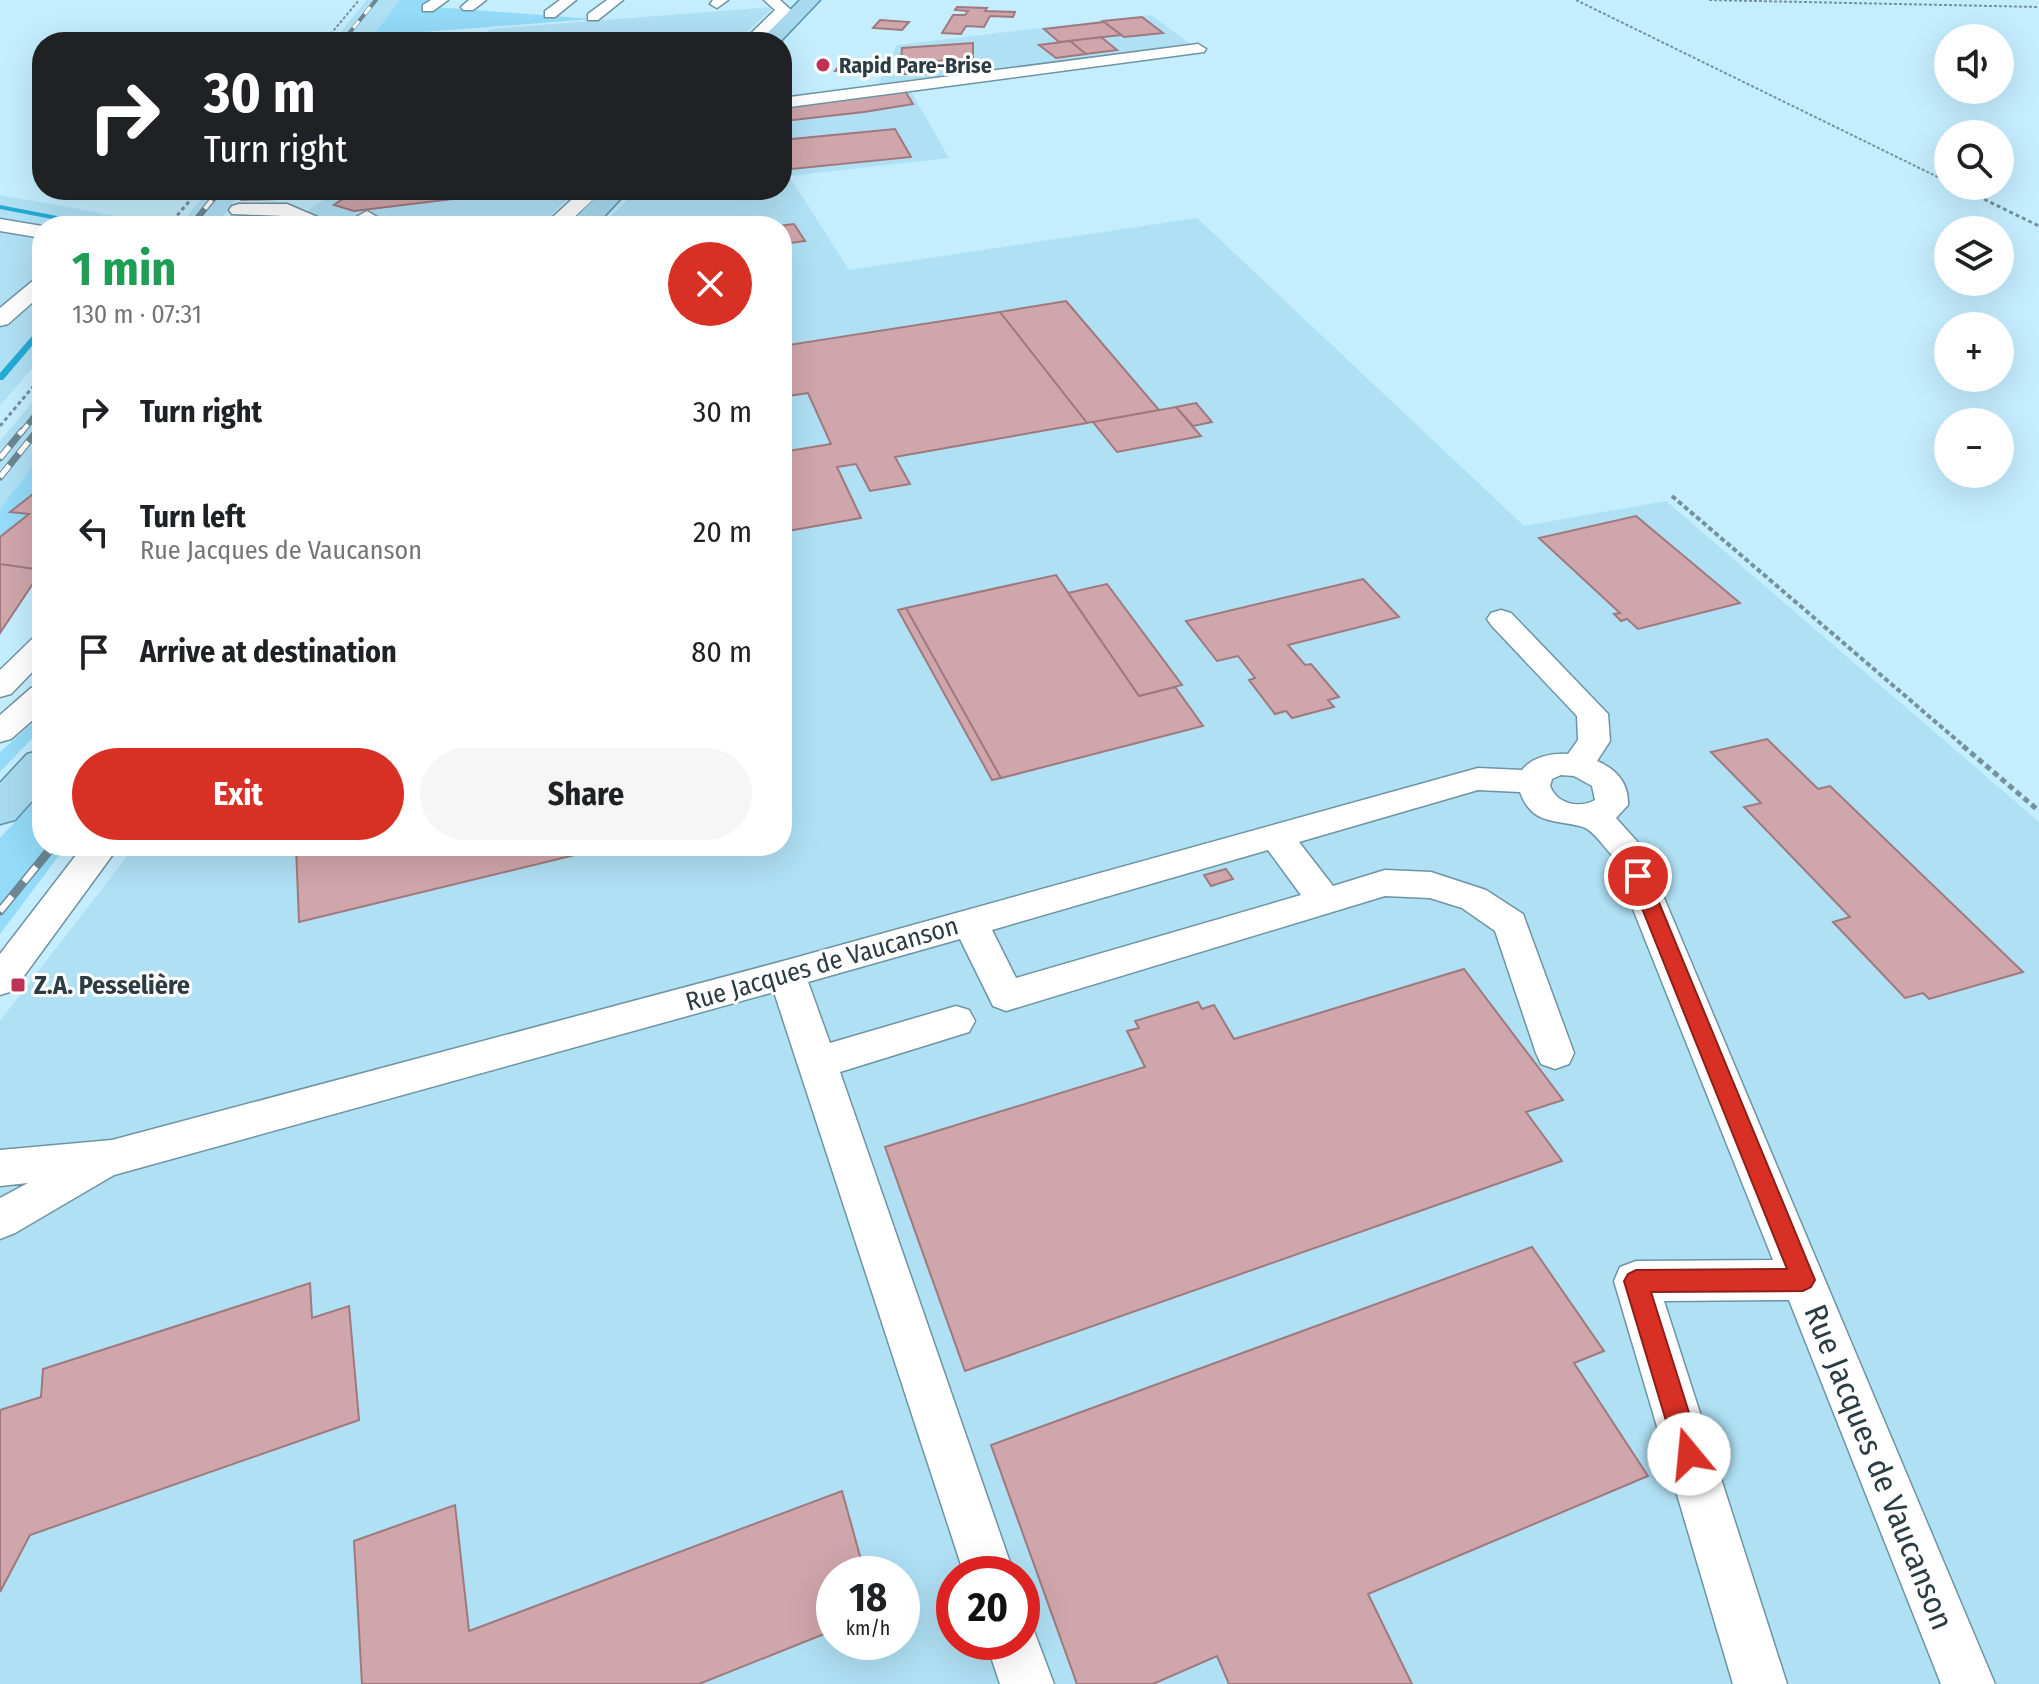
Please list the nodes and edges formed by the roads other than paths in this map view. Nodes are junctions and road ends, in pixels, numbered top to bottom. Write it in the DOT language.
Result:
graph roads {
  1 [pos="569,0"];
  2 [pos="616,0"];
  3 [pos="811,0"];
  4 [pos="777,3"];
  5 [pos="550,14"];
  6 [pos="593,17"];
  7 [pos="761,32"];
  8 [pos="779,32"];
  9 [pos="1198,49"];
  10 [pos="792,102"];
  11 [pos="582,200"];
  12 [pos="607,200"];
  13 [pos="239,210"];
  14 [pos="299,216"];
  15 [pos="564,216"];
  16 [pos="590,216"];
  17 [pos="0,225"];
  18 [pos="32,230"];
  19 [pos="32,292"];
  20 [pos="0,319"];
  21 [pos="1501,619"];
  22 [pos="32,655"];
  23 [pos="0,687"];
  24 [pos="32,704"];
  25 [pos="0,732"];
  26 [pos="1577,765"];
  27 [pos="32,775"];
  28 [pos="1532,782"];
  29 [pos="0,809"];
  30 [pos="1594,816"];
  31 [pos="1276,836"];
  32 [pos="94,856"];
  33 [pos="1325,901"];
  34 [pos="970,922"];
  35 [pos="787,974"];
  36 [pos="0,981"];
  37 [pos="956,1021"];
  38 [pos="1555,1053"];
  39 [pos="816,1063"];
  40 [pos="112,1158"];
  41 [pos="0,1168"];
  42 [pos="0,1220"];
  43 [pos="1803,1280"];
  44 [pos="983,1556"];
  45 [pos="1018,1660"];
  46 [pos="1027,1684"];
  47 [pos="1760,1684"];
  48 [pos="1968,1684"];
  1 -- 5 [label="street"];
  2 -- 6 [label="street"];
  3 -- 8 [label="main road"];
  4 -- 7 [label="street"];
  9 -- 10 [label="street"];
  11 -- 15 [label="street"];
  12 -- 16 [label="main road"];
  13 -- 14 [label="street"];
  17 -- 18 [label="street"];
  19 -- 20 [label="street"];
  21 -- 26 [label="street"];
  22 -- 23 [label="street"];
  24 -- 25 [label="street"];
  26 -- 28 [label="street"];
  26 -- 30 [label="street"];
  27 -- 29 [label="main road"];
  28 -- 30 [label="street"];
  28 -- 31 [label="street, Rue Jacques de Vaucanson"];
  30 -- 43 [label="street, Rue Jacques de Vaucanson"];
  31 -- 33 [label="street"];
  31 -- 34 [label="street, Rue Jacques de Vaucanson"];
  32 -- 36 [label="street"];
  33 -- 34 [label="street"];
  33 -- 38 [label="street"];
  34 -- 35 [label="street, Rue Jacques de Vaucanson"];
  35 -- 39 [label="street"];
  35 -- 40 [label="street, Rue Jacques de Vaucanson"];
  37 -- 39 [label="street"];
  39 -- 44 [label="street"];
  40 -- 41 [label="street, Rue Jacques de Vaucanson"];
  40 -- 42 [label="street, Rue Jacques de Vaucanson"];
  43 -- 47 [label="street"];
  43 -- 48 [label="street, Rue Jacques de Vaucanson"];
  45 -- 46 [label="street"];
}
